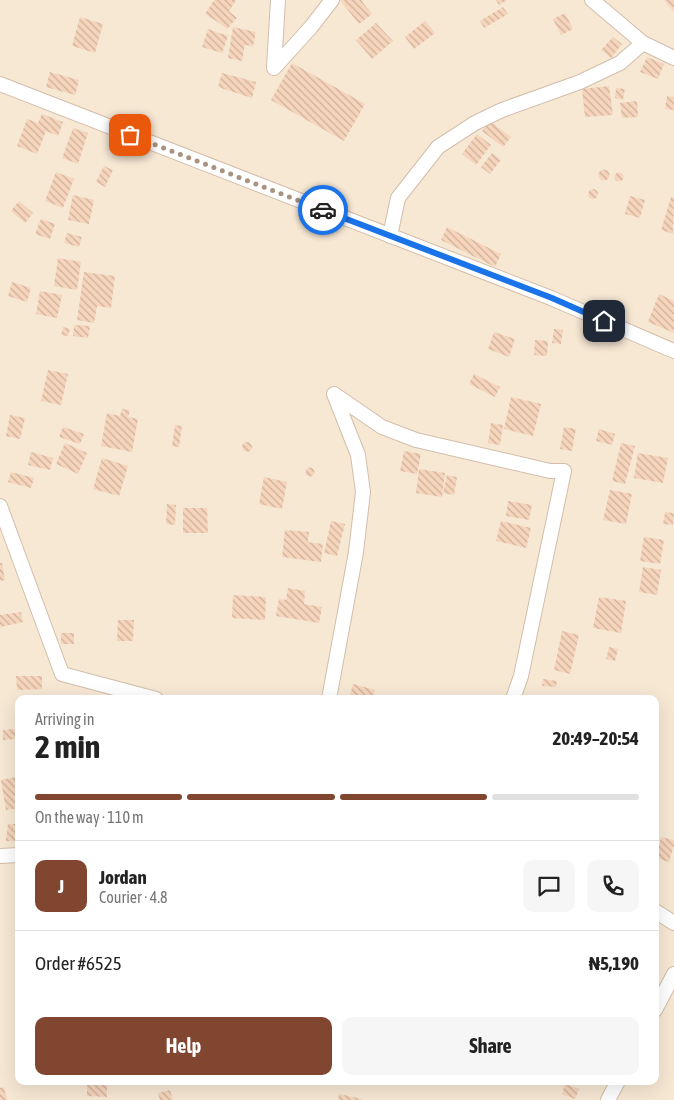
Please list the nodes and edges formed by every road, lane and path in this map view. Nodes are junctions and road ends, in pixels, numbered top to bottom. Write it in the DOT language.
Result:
graph roads {
  1 [pos="278,0"];
  2 [pos="332,0"];
  3 [pos="592,0"];
  4 [pos="643,43"];
  5 [pos="674,58"];
  6 [pos="0,84"];
  7 [pos="390,236"];
  8 [pos="674,351"];
  9 [pos="0,506"];
  10 [pos="141,695"];
  11 [pos="330,695"];
  12 [pos="514,695"];
  13 [pos="15,855"];
  14 [pos="0,856"];
  15 [pos="659,914"];
  16 [pos="674,923"];
  17 [pos="674,974"];
  18 [pos="659,1002"];
  19 [pos="616,1085"];
  20 [pos="608,1100"];
  1 -- 2 [label="street"];
  3 -- 4 [label="street"];
  4 -- 5 [label="street"];
  4 -- 7 [label="street"];
  6 -- 7 [label="street"];
  7 -- 8 [label="street"];
  9 -- 10 [label="street"];
  11 -- 12 [label="street"];
  13 -- 14 [label="street"];
  15 -- 16 [label="street"];
  17 -- 18 [label="street"];
  19 -- 20 [label="street"];
}
